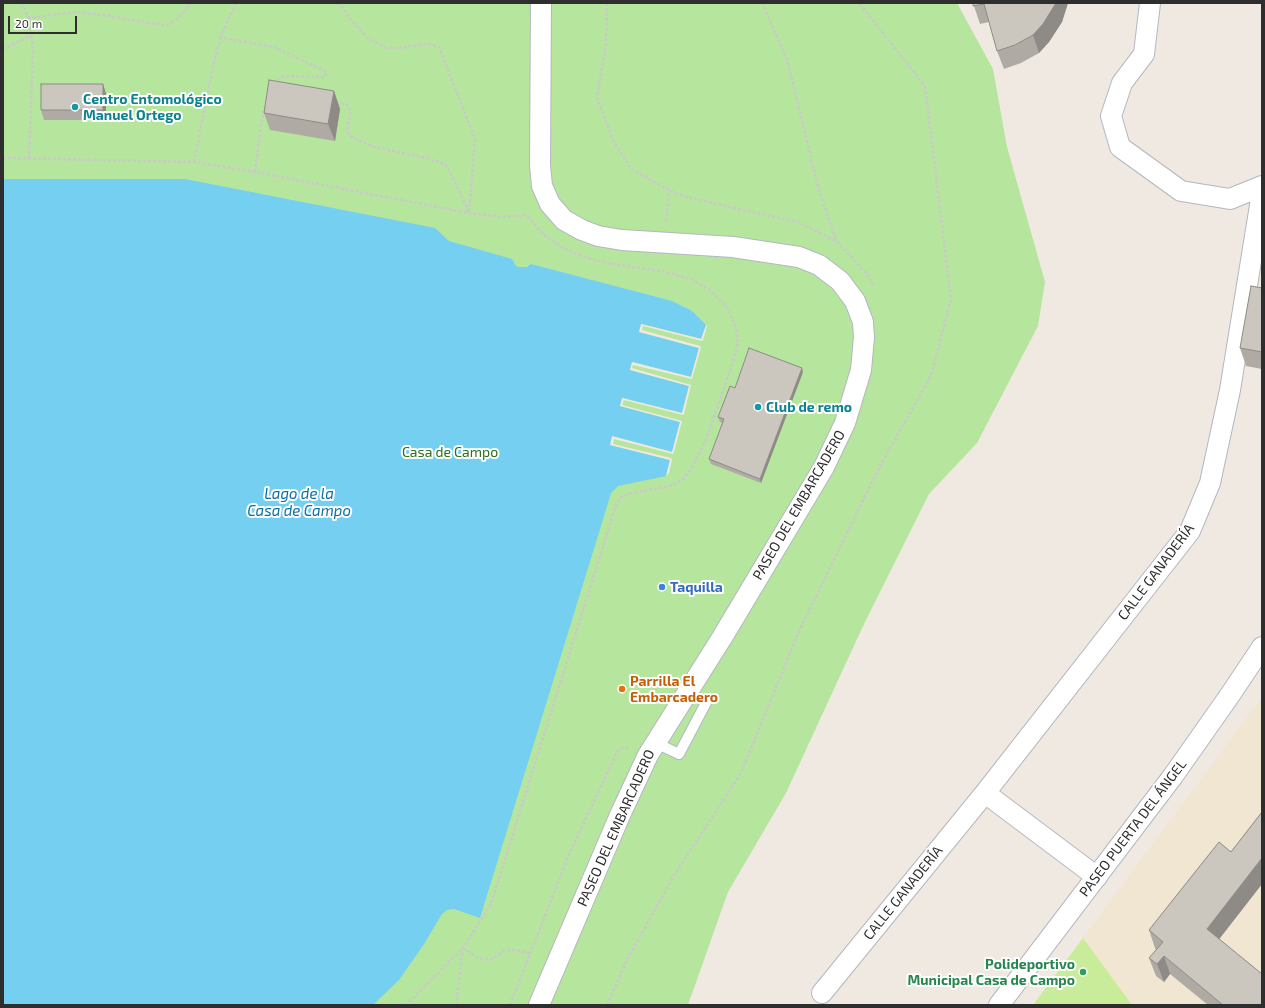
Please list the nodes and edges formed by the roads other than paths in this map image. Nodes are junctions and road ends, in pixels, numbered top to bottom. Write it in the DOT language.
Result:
graph roads {
  1 [pos="541,3"];
  2 [pos="1150,3"];
  3 [pos="1262,186"];
  4 [pos="1262,193"];
  5 [pos="1262,647"];
  6 [pos="708,699"];
  7 [pos="656,743"];
  8 [pos="985,793"];
  9 [pos="1097,877"];
  10 [pos="822,993"];
  11 [pos="539,1005"];
  12 [pos="999,1005"];
  1 -- 7 [label="street, PASEO DEL EMBARCADERO"];
  2 -- 3 [label="street"];
  4 -- 8 [label="street, CALLE GANADERÍA"];
  5 -- 9 [label="street, PASEO PUERTA DEL ÁNGEL"];
  6 -- 7 [label="lane"];
  7 -- 11 [label="street, PASEO DEL EMBARCADERO"];
  8 -- 9 [label="street"];
  8 -- 10 [label="street, CALLE GANADERÍA"];
  9 -- 12 [label="street, PASEO PUERTA DEL ÁNGEL"];
}
